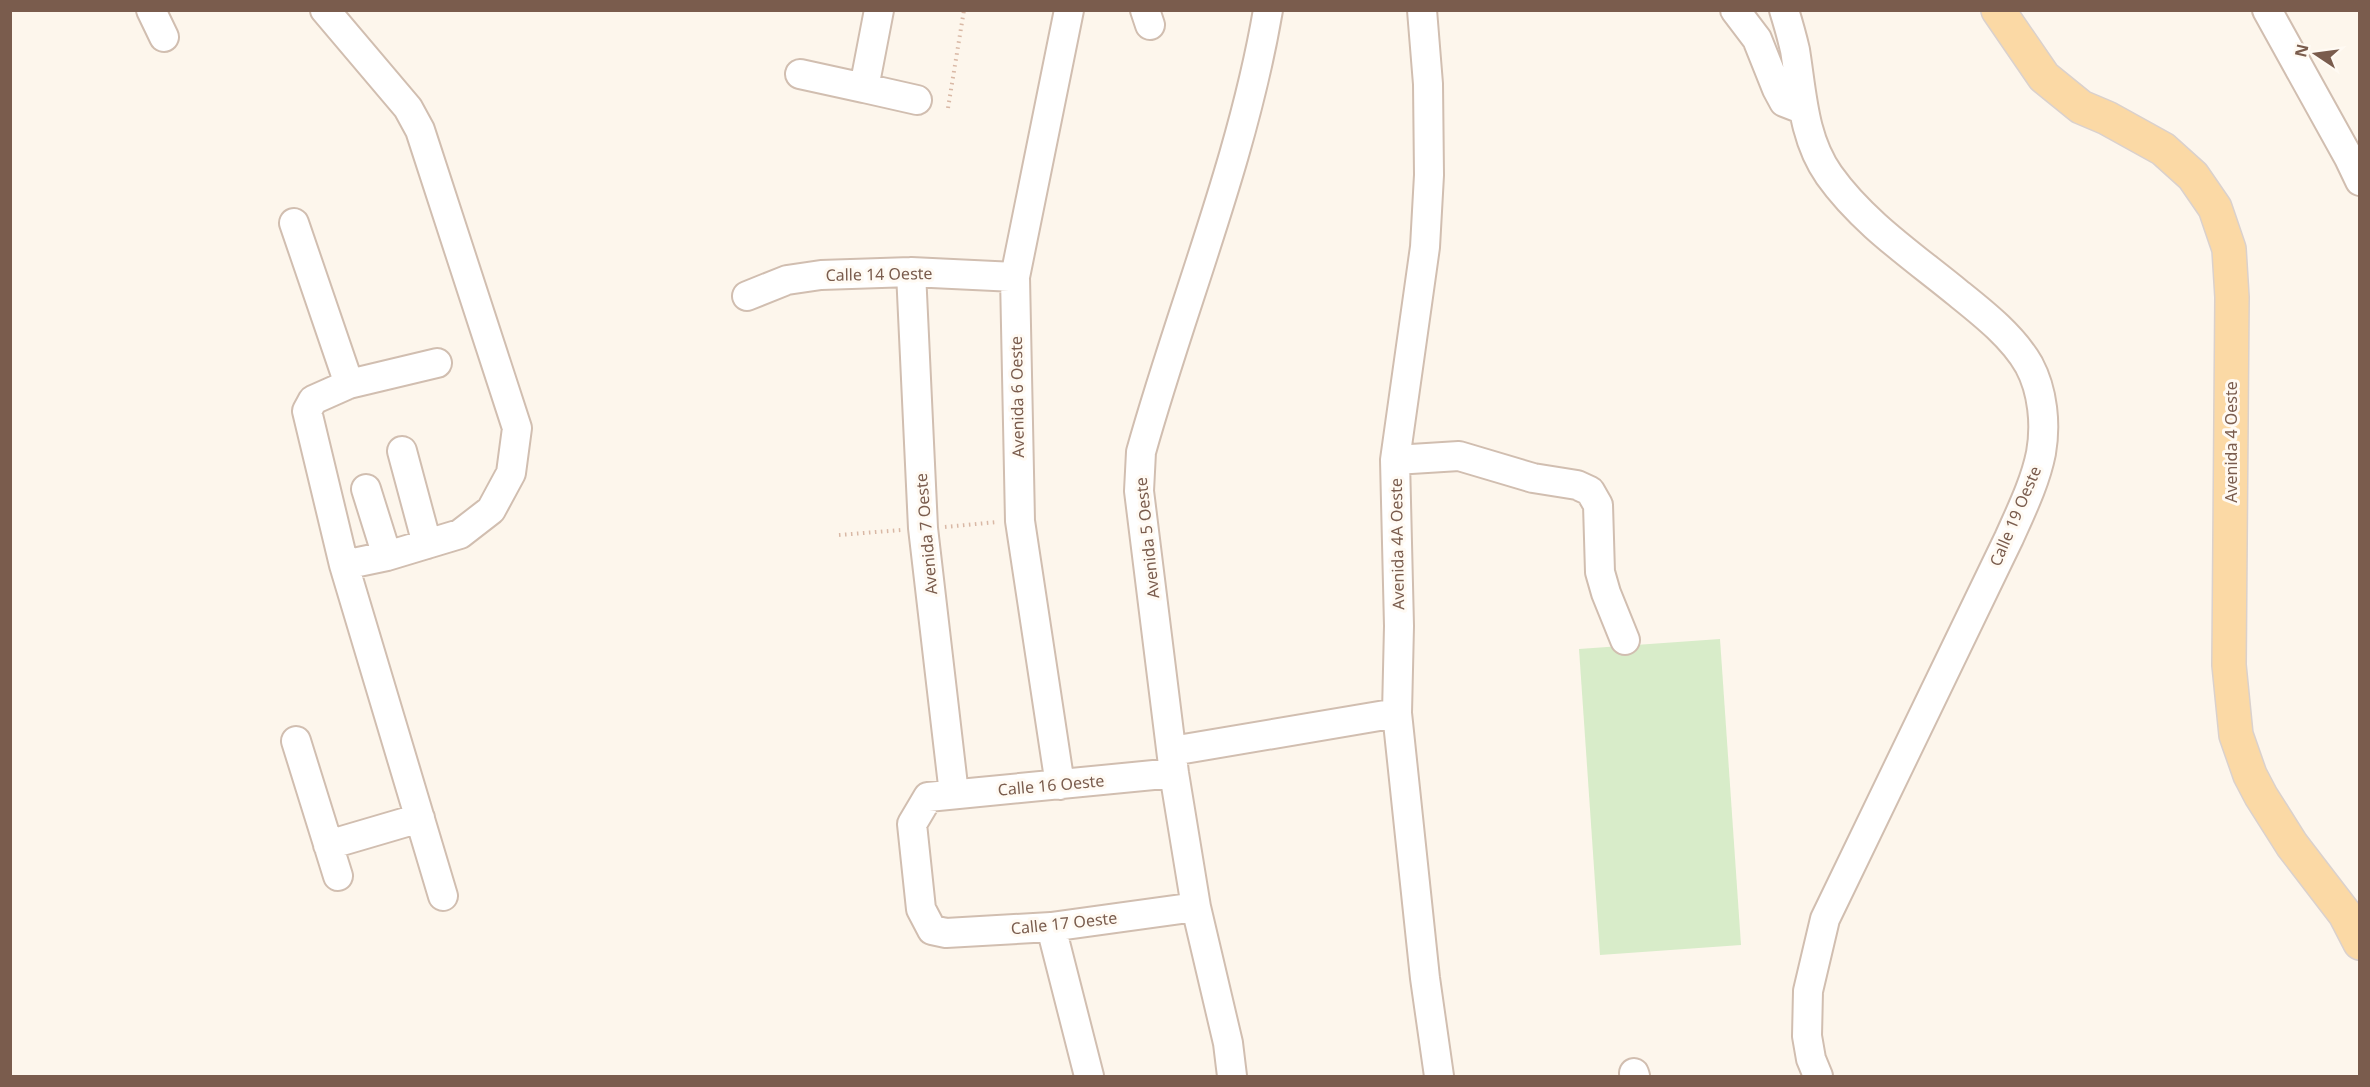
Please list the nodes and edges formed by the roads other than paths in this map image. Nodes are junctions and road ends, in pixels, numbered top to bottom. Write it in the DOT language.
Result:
graph roads {
  1 [pos="151,10"];
  2 [pos="325,10"];
  3 [pos="879,10"];
  4 [pos="1069,10"];
  5 [pos="1268,10"];
  6 [pos="1422,10"];
  7 [pos="1735,10"];
  8 [pos="1784,10"];
  9 [pos="1998,10"];
  10 [pos="2266,10"];
  11 [pos="164,37"];
  12 [pos="800,74"];
  13 [pos="864,88"];
  14 [pos="917,100"];
  15 [pos="1802,109"];
  16 [pos="2360,181"];
  17 [pos="294,223"];
  18 [pos="910,272"];
  19 [pos="1015,277"];
  20 [pos="747,296"];
  21 [pos="437,363"];
  22 [pos="349,384"];
  23 [pos="402,451"];
  24 [pos="1395,460"];
  25 [pos="366,489"];
  26 [pos="427,544"];
  27 [pos="387,555"];
  28 [pos="344,564"];
  29 [pos="1625,640"];
  30 [pos="1397,713"];
  31 [pos="296,741"];
  32 [pos="1173,762"];
  33 [pos="1060,785"];
  34 [pos="941,796"];
  35 [pos="420,818"];
  36 [pos="328,845"];
  37 [pos="338,876"];
  38 [pos="443,896"];
  39 [pos="1196,907"];
  40 [pos="1051,927"];
  41 [pos="2360,943"];
  42 [pos="1089,1077"];
  43 [pos="1232,1077"];
  44 [pos="1439,1077"];
  45 [pos="1818,1077"];
  1 -- 11 [label="street"];
  2 -- 26 [label="street"];
  3 -- 13 [label="street"];
  4 -- 19 [label="street, Avenida 6 Oeste"];
  5 -- 32 [label="street, Avenida 5 Oeste"];
  6 -- 24 [label="street, Avenida 4A Oeste"];
  7 -- 15 [label="street"];
  8 -- 15 [label="street, Calle 19 Oeste"];
  9 -- 41 [label="main road, Avenida 4 Oeste"];
  10 -- 16 [label="street"];
  12 -- 13 [label="street"];
  13 -- 14 [label="street"];
  15 -- 45 [label="street, Calle 19 Oeste"];
  17 -- 22 [label="street"];
  18 -- 19 [label="street, Calle 14 Oeste"];
  18 -- 20 [label="street, Calle 14 Oeste"];
  18 -- 34 [label="street, Avenida 7 Oeste"];
  19 -- 33 [label="street, Avenida 6 Oeste"];
  21 -- 22 [label="street"];
  22 -- 28 [label="street"];
  23 -- 26 [label="street"];
  24 -- 29 [label="street"];
  24 -- 30 [label="street, Avenida 4A Oeste"];
  25 -- 27 [label="street"];
  26 -- 27 [label="street"];
  27 -- 28 [label="street"];
  28 -- 35 [label="street"];
  30 -- 32 [label="street, Calle 16 Oeste"];
  30 -- 44 [label="street, Avenida 4A Oeste"];
  31 -- 36 [label="street"];
  32 -- 33 [label="street, Calle 16 Oeste"];
  32 -- 39 [label="street, Avenida 5 Oeste"];
  33 -- 34 [label="street, Calle 16 Oeste"];
  34 -- 40 [label="street, Calle 17 Oeste"];
  35 -- 36 [label="street"];
  35 -- 38 [label="street"];
  36 -- 37 [label="street"];
  39 -- 40 [label="street, Calle 17 Oeste"];
  39 -- 43 [label="street, Avenida 5 Oeste"];
  40 -- 42 [label="street"];
}
